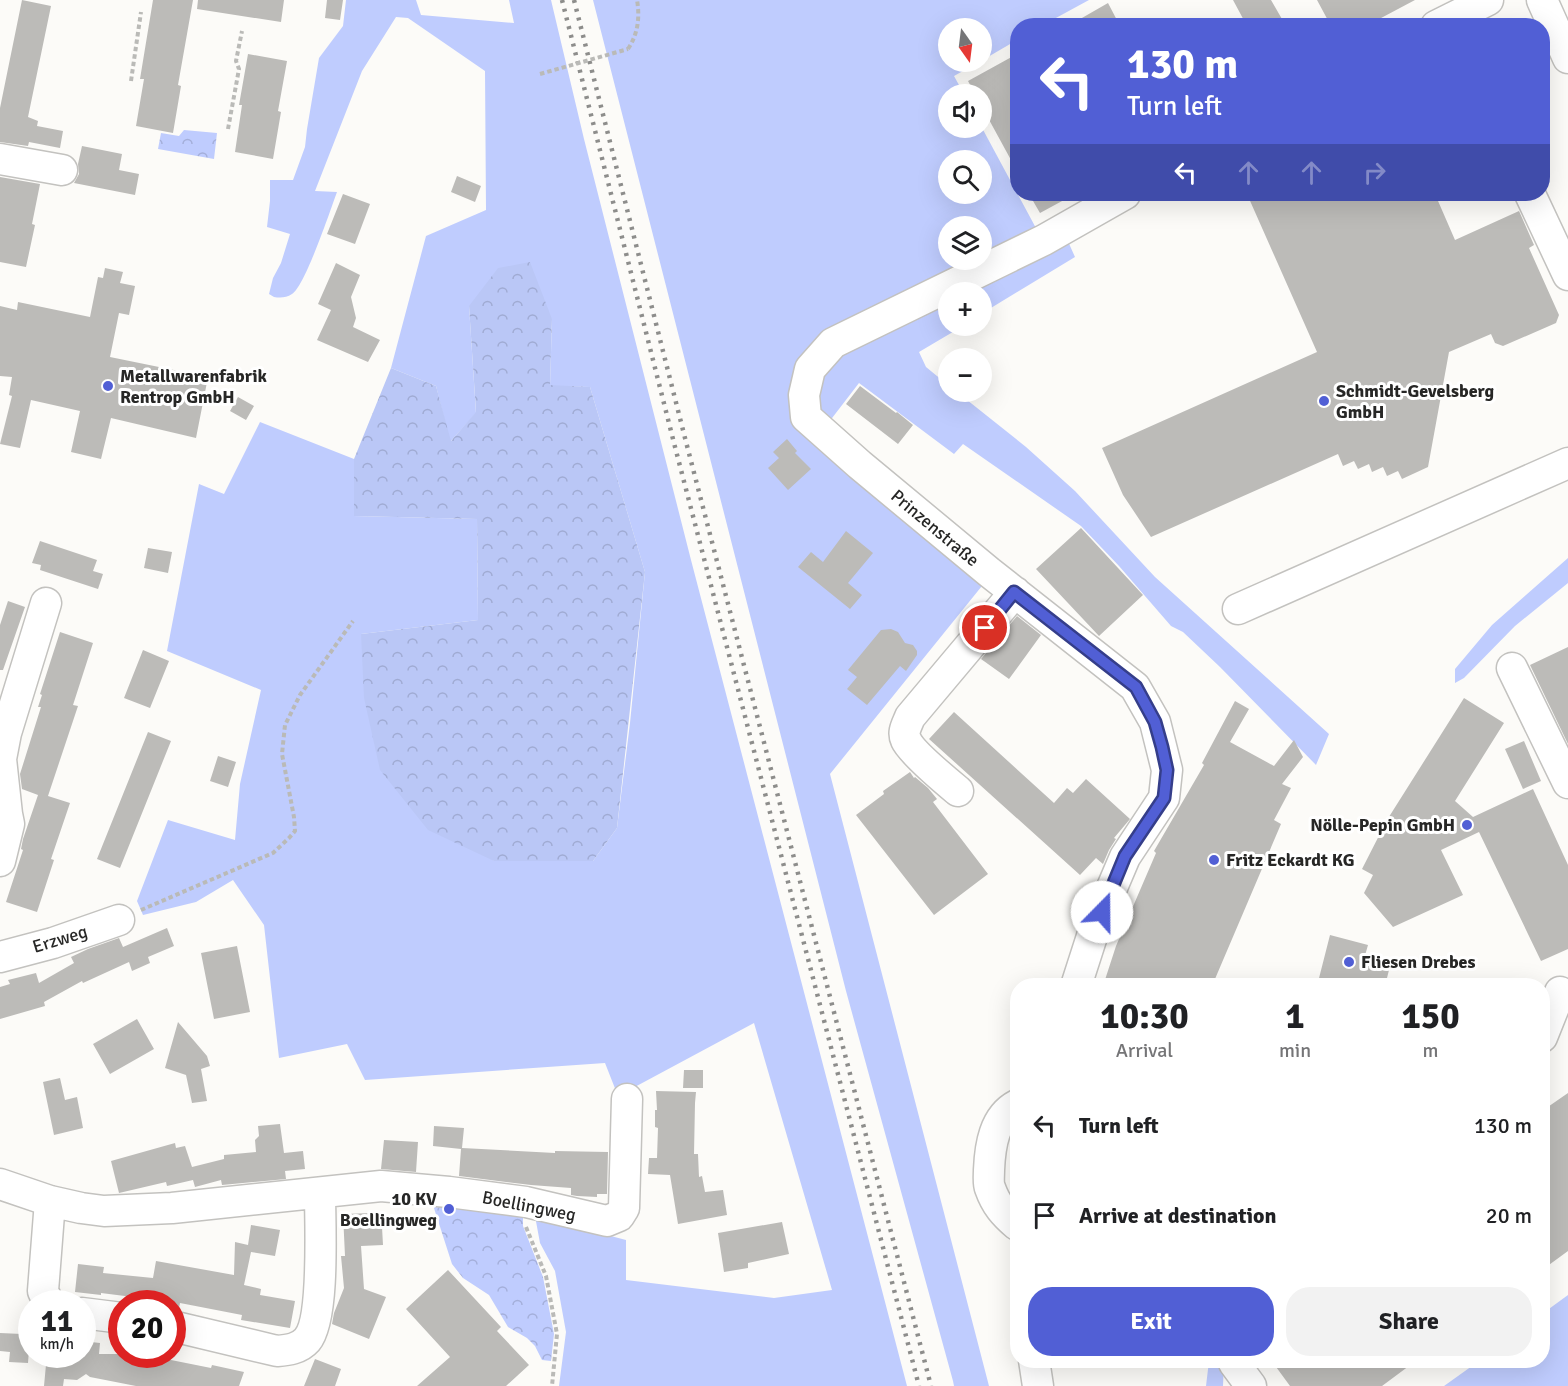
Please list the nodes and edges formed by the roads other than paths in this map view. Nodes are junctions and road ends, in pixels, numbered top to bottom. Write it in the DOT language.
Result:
graph roads {
  1 [pos="1488,0"];
  2 [pos="1542,0"];
  3 [pos="1455,18"];
  4 [pos="1568,58"];
  5 [pos="0,159"];
  6 [pos="62,170"];
  7 [pos="1113,201"];
  8 [pos="1533,201"];
  9 [pos="1568,275"];
  10 [pos="1568,463"];
  11 [pos="1014,592"];
  12 [pos="46,603"];
  13 [pos="1238,609"];
  14 [pos="1512,668"];
  15 [pos="1568,783"];
  16 [pos="958,791"];
  17 [pos="0,861"];
  18 [pos="119,920"];
  19 [pos="0,957"];
  20 [pos="1079,978"];
  21 [pos="1557,993"];
  22 [pos="1550,1014"];
  23 [pos="627,1099"];
  24 [pos="1010,1108"];
  25 [pos="0,1184"];
  26 [pos="320,1192"];
  27 [pos="50,1200"];
  28 [pos="1010,1219"];
  29 [pos="43,1290"];
  30 [pos="186,1329"];
  31 [pos="1035,1368"];
  32 [pos="1238,1368"];
  33 [pos="1038,1386"];
  34 [pos="1251,1386"];
  1 -- 3 [label="street"];
  2 -- 4 [label="street"];
  5 -- 6 [label="street"];
  7 -- 11 [label="street, Prinzenstraße"];
  8 -- 9 [label="street"];
  10 -- 13 [label="street"];
  11 -- 16 [label="street"];
  11 -- 20 [label="street, Prinzenstraße"];
  12 -- 17 [label="street"];
  14 -- 15 [label="street"];
  18 -- 19 [label="street, Erzweg"];
  21 -- 22 [label="street"];
  23 -- 26 [label="street, Boellingweg"];
  24 -- 28 [label="street"];
  25 -- 27 [label="street, Boellingweg"];
  26 -- 27 [label="street, Boellingweg"];
  26 -- 30 [label="street"];
  27 -- 29 [label="street"];
  31 -- 33 [label="street"];
  32 -- 34 [label="street"];
}
